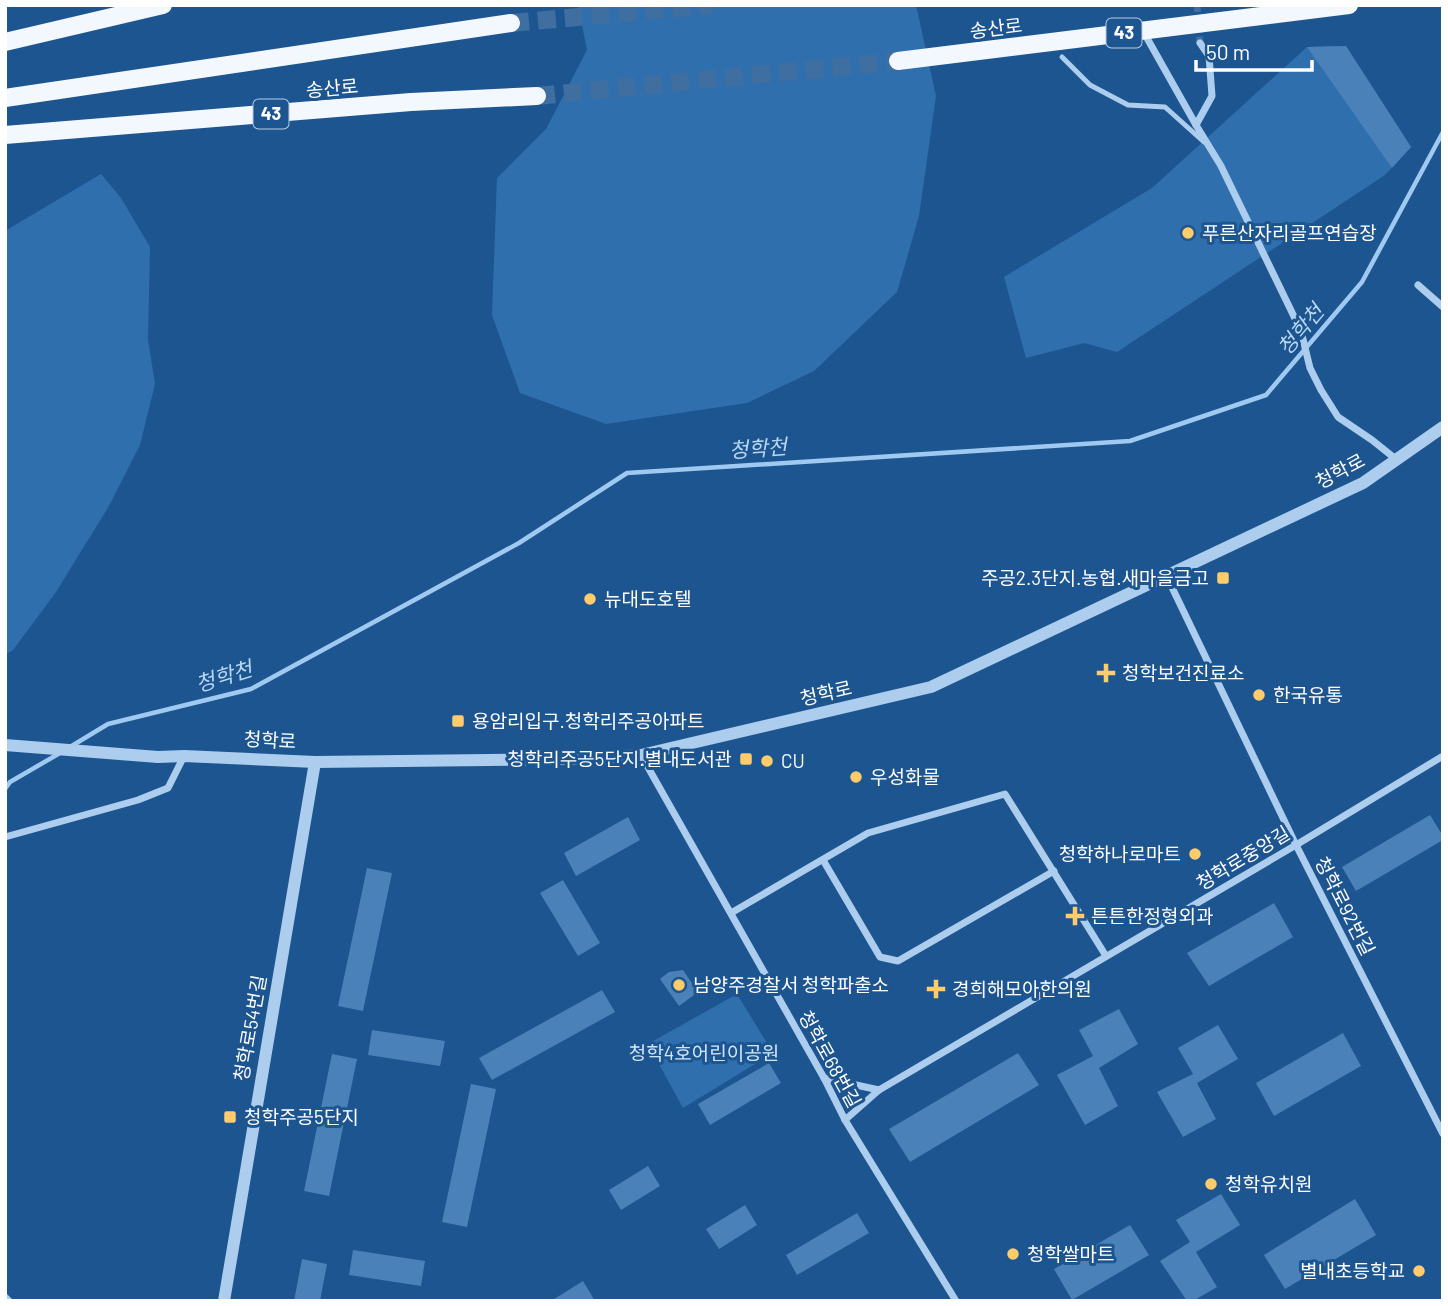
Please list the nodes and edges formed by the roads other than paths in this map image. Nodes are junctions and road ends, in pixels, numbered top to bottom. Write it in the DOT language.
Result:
graph roads {
  1 [pos="163,5"];
  2 [pos="1349,5"];
  3 [pos="511,23"];
  4 [pos="1143,30"];
  5 [pos="5,42"];
  6 [pos="1200,43"];
  7 [pos="1062,57"];
  8 [pos="898,61"];
  9 [pos="537,96"];
  10 [pos="5,98"];
  11 [pos="1196,125"];
  12 [pos="5,135"];
  13 [pos="1211,149"];
  14 [pos="1418,285"];
  15 [pos="1443,307"];
  16 [pos="1443,427"];
  17 [pos="1397,460"];
  18 [pos="1167,577"];
  19 [pos="5,745"];
  20 [pos="641,755"];
  21 [pos="184,756"];
  22 [pos="1443,756"];
  23 [pos="315,762"];
  24 [pos="5,837"];
  25 [pos="1296,845"];
  26 [pos="823,860"];
  27 [pos="1054,872"];
  28 [pos="731,914"];
  29 [pos="1106,956"];
  30 [pos="824,1078"];
  31 [pos="879,1090"];
  32 [pos="845,1119"];
  33 [pos="1443,1134"];
  34 [pos="5,1297"];
  35 [pos="9,1301"];
  36 [pos="224,1301"];
  37 [pos="956,1301"];
  1 -- 5 [label="main road"];
  2 -- 4 [label="main road, 송산로 / 43"];
  3 -- 10 [label="main road, 송산로"];
  4 -- 8 [label="main road, 송산로 / 43"];
  4 -- 11 [label="street"];
  6 -- 11 [label="street"];
  7 -- 13 [label="lane"];
  9 -- 12 [label="main road, 송산로 / 43"];
  11 -- 13 [label="street"];
  13 -- 17 [label="street"];
  14 -- 15 [label="street"];
  16 -- 17 [label="street, 청학로"];
  17 -- 18 [label="street, 청학로"];
  18 -- 20 [label="street, 청학로"];
  18 -- 25 [label="street, 청학로92번길"];
  19 -- 21 [label="street, 청학로"];
  20 -- 23 [label="street, 청학로"];
  20 -- 28 [label="street, 청학로68번길"];
  21 -- 23 [label="street, 청학로"];
  21 -- 24 [label="street"];
  22 -- 25 [label="street, 청학로중앙길"];
  23 -- 36 [label="street, 청학로54번길"];
  25 -- 29 [label="street, 청학로중앙길"];
  25 -- 33 [label="street, 청학로92번길"];
  26 -- 27 [label="street"];
  26 -- 27 [label="street"];
  26 -- 28 [label="street"];
  27 -- 29 [label="street"];
  28 -- 30 [label="street, 청학로68번길"];
  29 -- 31 [label="street, 청학로중앙길"];
  30 -- 31 [label="street"];
  30 -- 32 [label="street, 청학로68번길"];
  31 -- 32 [label="street, 청학로중앙길"];
  32 -- 37 [label="street, 청학로68번길"];
  34 -- 35 [label="street"];
}
